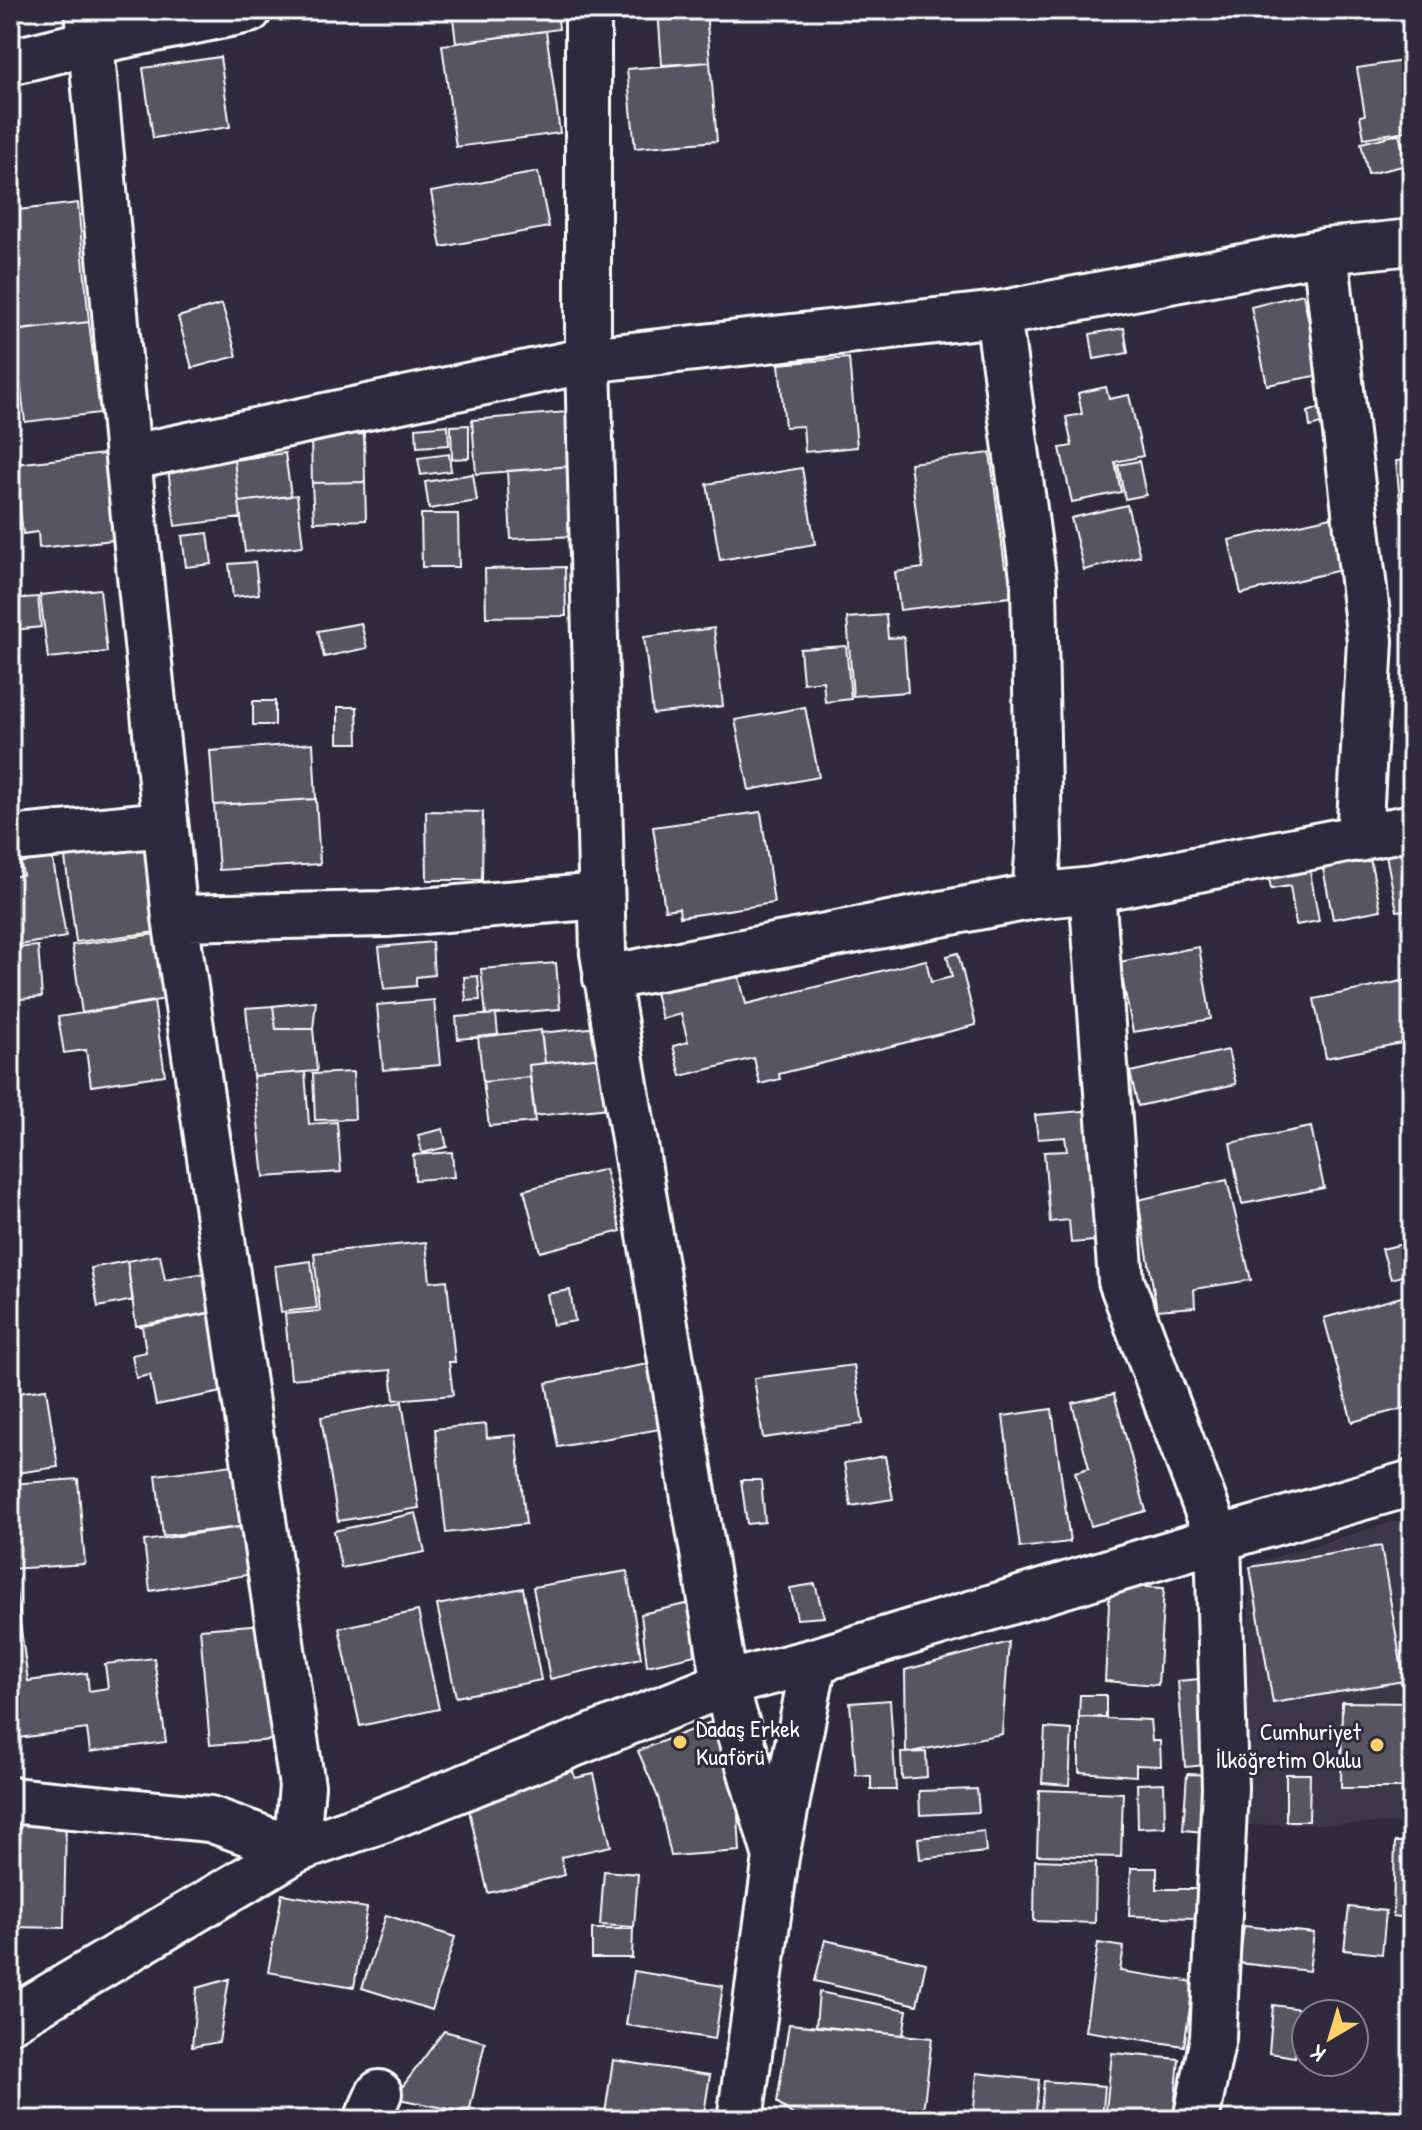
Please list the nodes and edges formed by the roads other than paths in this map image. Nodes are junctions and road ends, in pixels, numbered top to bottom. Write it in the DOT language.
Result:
graph roads {
  1 [pos="249,10"];
  2 [pos="588,10"];
  3 [pos="90,26"];
  4 [pos="10,62"];
  5 [pos="1412,242"];
  6 [pos="1325,251"];
  7 [pos="998,314"];
  8 [pos="588,360"];
  9 [pos="128,458"];
  10 [pos="165,824"];
  11 [pos="1412,827"];
  12 [pos="10,839"];
  13 [pos="1359,839"];
  14 [pos="1092,890"];
  15 [pos="601,896"];
  16 [pos="1035,896"];
  17 [pos="175,918"];
  18 [pos="606,978"];
  19 [pos="1412,1483"];
  20 [pos="1218,1539"];
  21 [pos="814,1661"];
  22 [pos="725,1684"];
  23 [pos="10,1800"];
  24 [pos="296,1850"];
  25 [pos="776,1857"];
  26 [pos="10,2020"];
  27 [pos="740,2120"];
  28 [pos="1196,2120"];
  1 -- 3 [label="street"];
  2 -- 8 [label="street"];
  3 -- 4 [label="street"];
  3 -- 9 [label="street"];
  5 -- 6 [label="street"];
  6 -- 7 [label="street"];
  6 -- 13 [label="street"];
  7 -- 8 [label="street"];
  7 -- 16 [label="street"];
  8 -- 9 [label="street"];
  8 -- 15 [label="street"];
  9 -- 10 [label="street"];
  10 -- 12 [label="street"];
  10 -- 17 [label="street"];
  11 -- 13 [label="street"];
  13 -- 14 [label="street"];
  14 -- 16 [label="street"];
  14 -- 20 [label="street"];
  15 -- 17 [label="street"];
  15 -- 18 [label="street"];
  16 -- 18 [label="street"];
  17 -- 24 [label="street"];
  18 -- 22 [label="street"];
  19 -- 20 [label="street"];
  20 -- 21 [label="street"];
  20 -- 28 [label="street"];
  21 -- 22 [label="street"];
  21 -- 25 [label="street"];
  22 -- 24 [label="street"];
  22 -- 25 [label="street"];
  23 -- 24 [label="street"];
  24 -- 26 [label="street"];
  25 -- 27 [label="street"];
}
